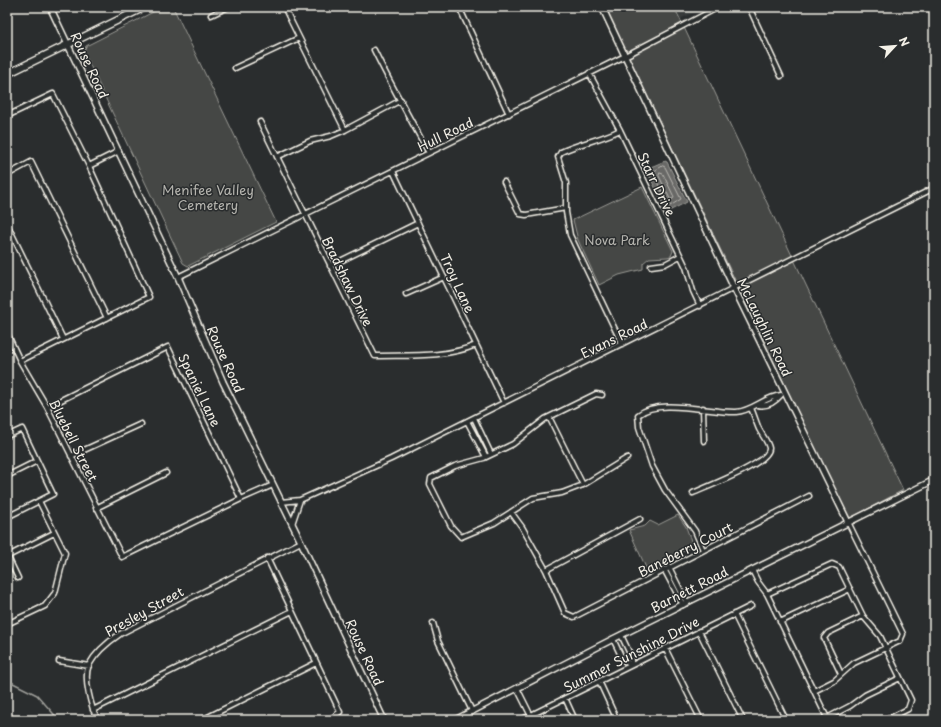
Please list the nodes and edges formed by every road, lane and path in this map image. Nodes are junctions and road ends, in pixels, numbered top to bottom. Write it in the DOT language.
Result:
graph roads {
  1 [pos="50,7"];
  2 [pos="145,7"];
  3 [pos="228,7"];
  4 [pos="284,7"];
  5 [pos="459,7"];
  6 [pos="602,7"];
  7 [pos="719,7"];
  8 [pos="749,7"];
  9 [pos="211,15"];
  10 [pos="299,38"];
  11 [pos="68,44"];
  12 [pos="374,50"];
  13 [pos="626,56"];
  14 [pos="235,68"];
  15 [pos="589,73"];
  16 [pos="7,74"];
  17 [pos="781,76"];
  18 [pos="401,100"];
  19 [pos="509,114"];
  20 [pos="7,116"];
  21 [pos="260,122"];
  22 [pos="345,130"];
  23 [pos="620,130"];
  24 [pos="119,151"];
  25 [pos="429,153"];
  26 [pos="277,157"];
  27 [pos="89,166"];
  28 [pos="393,171"];
  29 [pos="7,175"];
  30 [pos="504,182"];
  31 [pos="934,188"];
  32 [pos="566,208"];
  33 [pos="304,214"];
  34 [pos="418,223"];
  35 [pos="7,224"];
  36 [pos="680,256"];
  37 [pos="330,266"];
  38 [pos="651,266"];
  39 [pos="178,277"];
  40 [pos="444,277"];
  41 [pos="735,288"];
  42 [pos="406,294"];
  43 [pos="700,306"];
  44 [pos="107,318"];
  45 [pos="7,333"];
  46 [pos="62,339"];
  47 [pos="622,344"];
  48 [pos="476,345"];
  49 [pos="20,361"];
  50 [pos="783,394"];
  51 [pos="602,395"];
  52 [pos="504,403"];
  53 [pos="47,407"];
  54 [pos="703,408"];
  55 [pos="751,408"];
  56 [pos="549,417"];
  57 [pos="474,418"];
  58 [pos="467,421"];
  59 [pos="141,424"];
  60 [pos="8,434"];
  61 [pos="704,441"];
  62 [pos="491,454"];
  63 [pos="71,456"];
  64 [pos="486,457"];
  65 [pos="627,458"];
  66 [pos="37,461"];
  67 [pos="166,473"];
  68 [pos="7,476"];
  69 [pos="934,480"];
  70 [pos="583,484"];
  71 [pos="273,485"];
  72 [pos="693,493"];
  73 [pos="809,496"];
  74 [pos="241,499"];
  75 [pos="300,500"];
  76 [pos="39,501"];
  77 [pos="281,502"];
  78 [pos="96,508"];
  79 [pos="511,512"];
  80 [pos="7,517"];
  81 [pos="640,519"];
  82 [pos="848,522"];
  83 [pos="292,524"];
  84 [pos="54,533"];
  85 [pos="301,542"];
  86 [pos="703,550"];
  87 [pos="7,556"];
  88 [pos="267,558"];
  89 [pos="669,567"];
  90 [pos="664,569"];
  91 [pos="546,570"];
  92 [pos="752,570"];
  93 [pos="18,578"];
  94 [pos="850,589"];
  95 [pos="767,594"];
  96 [pos="685,604"];
  97 [pos="750,606"];
  98 [pos="292,611"];
  99 [pos="734,614"];
  100 [pos="863,616"];
  101 [pos="780,622"];
  102 [pos="433,623"];
  103 [pos="7,624"];
  104 [pos="699,631"];
  105 [pos="621,635"];
  106 [pos="613,639"];
  107 [pos="665,648"];
  108 [pos="885,648"];
  109 [pos="59,661"];
  110 [pos="316,663"];
  111 [pos="631,665"];
  112 [pos="88,666"];
  113 [pos="841,674"];
  114 [pos="900,678"];
  115 [pos="599,681"];
  116 [pos="517,688"];
  117 [pos="814,691"];
  118 [pos="565,698"];
  119 [pos="93,710"];
  120 [pos="472,711"];
  121 [pos="530,715"];
  122 [pos="828,719"];
  123 [pos="98,720"];
  124 [pos="202,720"];
  125 [pos="329,720"];
  126 [pos="384,720"];
  127 [pos="455,720"];
  128 [pos="521,720"];
  129 [pos="533,720"];
  130 [pos="575,720"];
  131 [pos="617,720"];
  132 [pos="701,720"];
  133 [pos="743,720"];
  134 [pos="786,720"];
  135 [pos="886,720"];
  1 -- 11 [label="street, Rouse Road"];
  2 -- 11 [label="main road"];
  3 -- 9 [label="street"];
  4 -- 10 [label="street"];
  5 -- 19 [label="street"];
  6 -- 13 [label="street, McLaughlin Road"];
  7 -- 13 [label="street, Hull Road"];
  8 -- 17 [label="street"];
  10 -- 14 [label="street"];
  10 -- 22 [label="street"];
  11 -- 16 [label="main road"];
  11 -- 24 [label="street, Rouse Road"];
  12 -- 18 [label="street"];
  13 -- 15 [label="street, Hull Road"];
  13 -- 41 [label="street, McLaughlin Road"];
  15 -- 19 [label="street, Hull Road"];
  15 -- 23 [label="street, Starr Drive"];
  18 -- 22 [label="street"];
  18 -- 25 [label="street"];
  19 -- 25 [label="street, Hull Road"];
  20 -- 27 [label="street"];
  21 -- 26 [label="street, Bradshaw Drive"];
  22 -- 26 [label="street"];
  23 -- 32 [label="street"];
  23 -- 36 [label="street, Starr Drive"];
  24 -- 27 [label="street"];
  24 -- 39 [label="street, Rouse Road"];
  25 -- 28 [label="street, Hull Road"];
  26 -- 33 [label="street, Bradshaw Drive"];
  27 -- 44 [label="street"];
  28 -- 33 [label="street, Hull Road"];
  28 -- 34 [label="street, Troy Lane"];
  29 -- 44 [label="street"];
  30 -- 32 [label="street"];
  31 -- 41 [label="street, Evans Road"];
  32 -- 47 [label="street"];
  33 -- 37 [label="street, Bradshaw Drive"];
  33 -- 39 [label="street, Hull Road"];
  34 -- 37 [label="street"];
  34 -- 40 [label="street, Troy Lane"];
  35 -- 46 [label="street"];
  36 -- 38 [label="street"];
  36 -- 43 [label="street, Starr Drive"];
  37 -- 48 [label="street, Bradshaw Drive"];
  39 -- 71 [label="street, Rouse Road"];
  40 -- 42 [label="street"];
  40 -- 48 [label="street, Troy Lane"];
  41 -- 43 [label="street, Evans Road"];
  41 -- 50 [label="street, McLaughlin Road"];
  43 -- 47 [label="street, Evans Road"];
  44 -- 46 [label="street"];
  45 -- 49 [label="street, Bluebell Street"];
  46 -- 49 [label="street"];
  47 -- 52 [label="street, Evans Road"];
  48 -- 52 [label="street, Troy Lane"];
  49 -- 53 [label="street, Bluebell Street"];
  50 -- 55 [label="street"];
  50 -- 82 [label="street, McLaughlin Road"];
  51 -- 56 [label="street"];
  52 -- 57 [label="street, Evans Road"];
  53 -- 63 [label="street, Bluebell Street"];
  53 -- 74 [label="street, Spaniel Lane"];
  54 -- 55 [label="street"];
  54 -- 61 [label="street"];
  54 -- 86 [label="street"];
  55 -- 72 [label="street"];
  56 -- 62 [label="street"];
  56 -- 70 [label="street"];
  57 -- 58 [label="street, Evans Road"];
  57 -- 62 [label="street"];
  58 -- 64 [label="street"];
  58 -- 75 [label="street, Evans Road"];
  59 -- 63 [label="street"];
  60 -- 66 [label="street"];
  62 -- 64 [label="street"];
  63 -- 78 [label="street, Bluebell Street"];
  64 -- 79 [label="street"];
  65 -- 70 [label="street"];
  66 -- 68 [label="street"];
  66 -- 76 [label="street"];
  67 -- 78 [label="street"];
  69 -- 82 [label="street, Barnett Road"];
  70 -- 79 [label="street"];
  71 -- 74 [label="street"];
  71 -- 77 [label="street, Rouse Road"];
  73 -- 86 [label="street, Baneberry Court"];
  74 -- 78 [label="street, Bluebell Street"];
  75 -- 77 [label="street, Evans Road"];
  75 -- 83 [label="street"];
  76 -- 80 [label="street"];
  76 -- 84 [label="street"];
  77 -- 83 [label="street, Rouse Road"];
  79 -- 91 [label="street"];
  81 -- 91 [label="street"];
  82 -- 92 [label="street, Barnett Road"];
  82 -- 108 [label="street, McLaughlin Road"];
  83 -- 85 [label="street, Rouse Road"];
  84 -- 87 [label="street"];
  84 -- 103 [label="street"];
  85 -- 88 [label="street, Presley Street"];
  85 -- 126 [label="street, Rouse Road"];
  86 -- 89 [label="street, Baneberry Court"];
  87 -- 93 [label="street"];
  88 -- 98 [label="street"];
  88 -- 112 [label="street, Presley Street"];
  89 -- 90 [label="street, Baneberry Court"];
  89 -- 96 [label="street"];
  90 -- 91 [label="street, Baneberry Court"];
  90 -- 96 [label="street"];
  92 -- 95 [label="street"];
  92 -- 96 [label="street, Barnett Road"];
  94 -- 95 [label="street"];
  94 -- 100 [label="street"];
  94 -- 101 [label="street"];
  95 -- 101 [label="street"];
  96 -- 105 [label="street, Barnett Road"];
  97 -- 99 [label="street, Summer Sunshine Drive"];
  98 -- 110 [label="street"];
  98 -- 119 [label="street"];
  99 -- 104 [label="street, Summer Sunshine Drive"];
  99 -- 134 [label="street"];
  100 -- 108 [label="street"];
  100 -- 113 [label="street"];
  101 -- 117 [label="street"];
  102 -- 120 [label="street"];
  104 -- 107 [label="street, Summer Sunshine Drive"];
  104 -- 133 [label="street"];
  105 -- 106 [label="street, Barnett Road"];
  105 -- 111 [label="street"];
  106 -- 111 [label="street"];
  106 -- 116 [label="street, Barnett Road"];
  107 -- 111 [label="street, Summer Sunshine Drive"];
  107 -- 132 [label="street"];
  108 -- 113 [label="street, McLaughlin Road"];
  108 -- 114 [label="street"];
  109 -- 112 [label="street"];
  110 -- 124 [label="street"];
  110 -- 125 [label="street"];
  111 -- 115 [label="street, Summer Sunshine Drive"];
  112 -- 119 [label="street"];
  113 -- 117 [label="street, McLaughlin Road"];
  114 -- 122 [label="street"];
  114 -- 135 [label="street"];
  115 -- 118 [label="street, Summer Sunshine Drive"];
  115 -- 131 [label="street"];
  116 -- 120 [label="street, Barnett Road"];
  116 -- 121 [label="street"];
  117 -- 122 [label="street"];
  118 -- 121 [label="street, Summer Sunshine Drive"];
  118 -- 130 [label="street"];
  119 -- 123 [label="street"];
  120 -- 127 [label="street, Barnett Road"];
  121 -- 128 [label="street, Summer Sunshine Drive"];
  121 -- 129 [label="street"];
}
